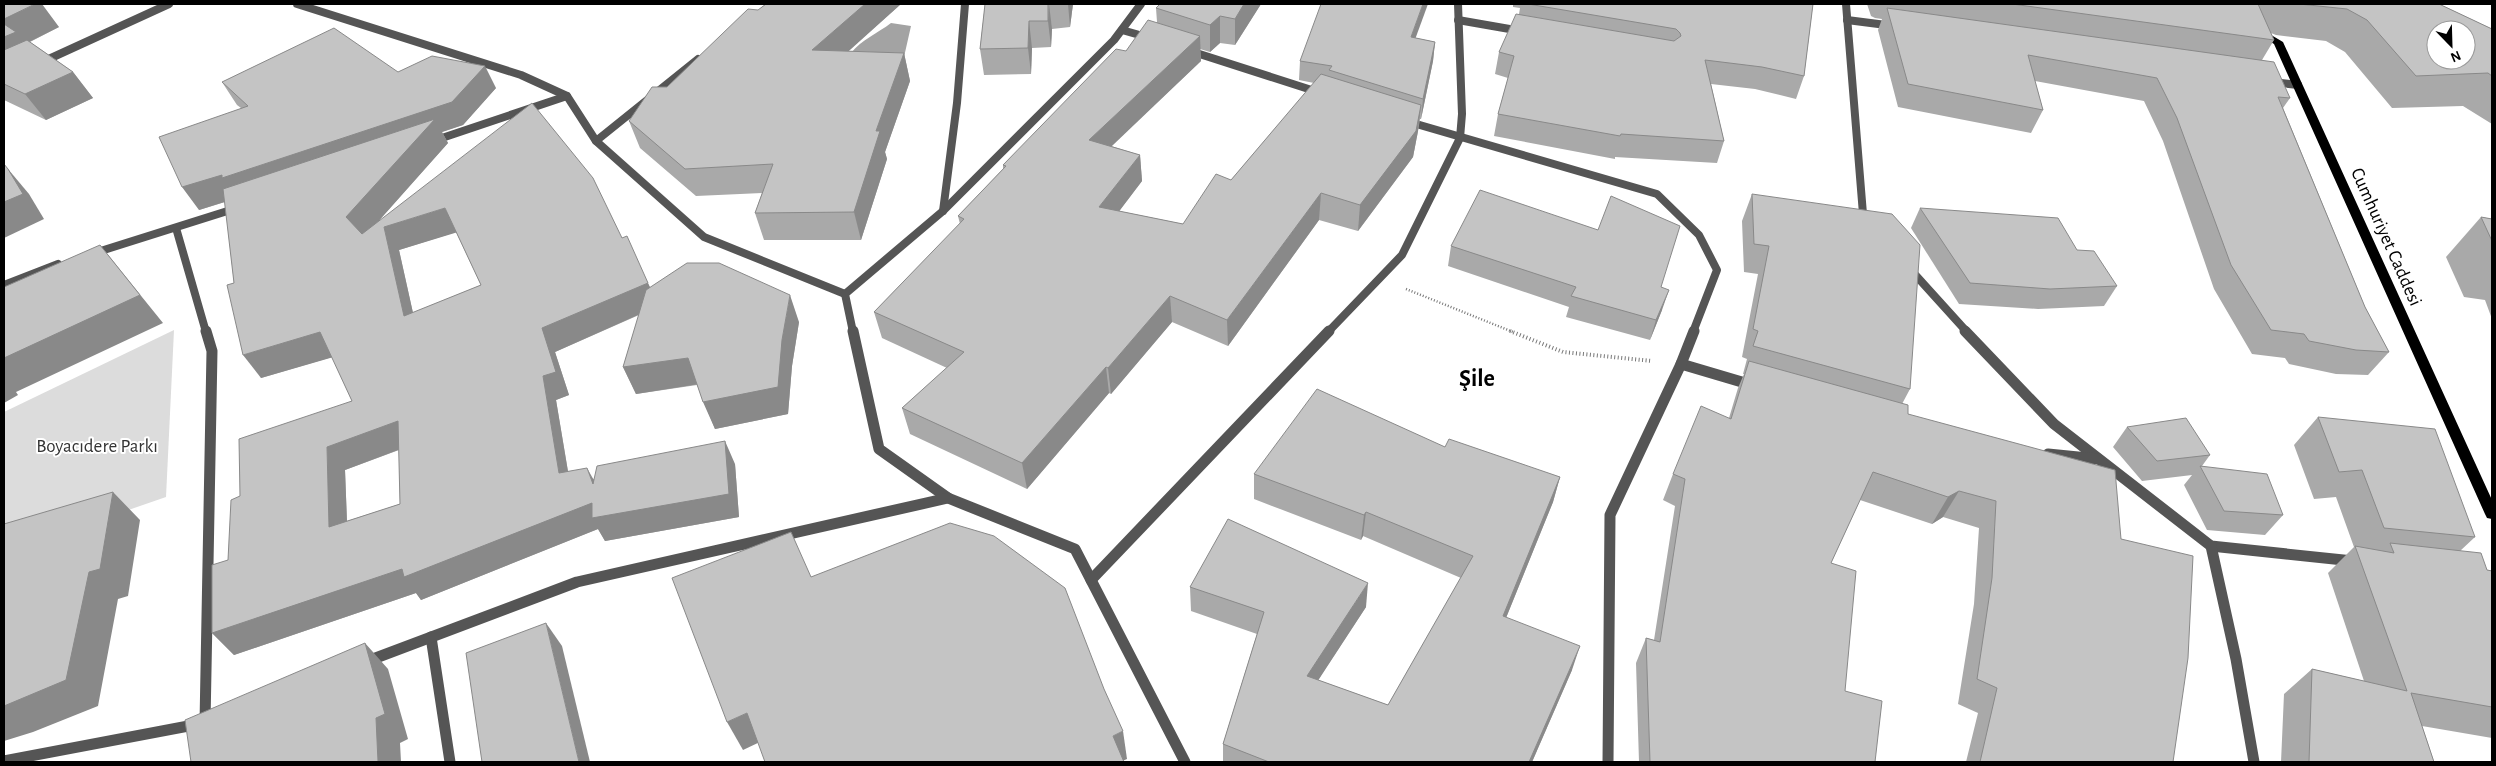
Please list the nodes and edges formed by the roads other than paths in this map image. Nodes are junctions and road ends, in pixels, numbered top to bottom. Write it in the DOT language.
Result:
graph roads {
  1 [pos="169,4"];
  2 [pos="297,4"];
  3 [pos="965,4"];
  4 [pos="1141,4"];
  5 [pos="1458,4"];
  6 [pos="1846,4"];
  7 [pos="1458,20"];
  8 [pos="1847,20"];
  9 [pos="1906,28"];
  10 [pos="2254,28"];
  11 [pos="1122,30"];
  12 [pos="1525,32"];
  13 [pos="1160,42"];
  14 [pos="1178,48"];
  15 [pos="704,54"];
  16 [pos="28,68"];
  17 [pos="2259,80"];
  18 [pos="2298,85"];
  19 [pos="567,96"];
  20 [pos="1328,96"];
  21 [pos="1394,117"];
  22 [pos="1460,138"];
  23 [pos="596,141"];
  24 [pos="427,143"];
  25 [pos="250,203"];
  26 [pos="944,211"];
  27 [pos="176,228"];
  28 [pos="1876,228"];
  29 [pos="83,256"];
  30 [pos="1901,258"];
  31 [pos="65,261"];
  32 [pos="4,285"];
  33 [pos="845,294"];
  34 [pos="1682,364"];
  35 [pos="1767,389"];
  36 [pos="2033,453"];
  37 [pos="2099,459"];
  38 [pos="948,498"];
  39 [pos="2492,514"];
  40 [pos="2212,546"];
  41 [pos="2366,563"];
  42 [pos="1091,580"];
  43 [pos="431,637"];
  44 [pos="349,668"];
  45 [pos="4,761"];
  46 [pos="450,762"];
  47 [pos="1185,762"];
  48 [pos="1608,762"];
  49 [pos="2254,762"];
  1 -- 16 [label="street"];
  2 -- 19 [label="street"];
  3 -- 26 [label="street"];
  4 -- 11 [label="street"];
  5 -- 7 [label="street"];
  6 -- 8 [label="street"];
  7 -- 12 [label="street"];
  7 -- 22 [label="street"];
  8 -- 9 [label="street"];
  8 -- 28 [label="street"];
  10 -- 18 [label="main road, Cumhuriyet Caddesi"];
  11 -- 13 [label="street"];
  11 -- 26 [label="street"];
  14 -- 20 [label="street"];
  15 -- 23 [label="street"];
  17 -- 18 [label="street"];
  18 -- 39 [label="main road, Cumhuriyet Caddesi"];
  19 -- 23 [label="street"];
  19 -- 24 [label="street"];
  21 -- 22 [label="street"];
  22 -- 34 [label="street"];
  22 -- 42 [label="street"];
  23 -- 33 [label="street"];
  25 -- 27 [label="street"];
  26 -- 33 [label="street"];
  27 -- 29 [label="street"];
  27 -- 45 [label="street"];
  30 -- 37 [label="street"];
  31 -- 32 [label="street"];
  33 -- 38 [label="street"];
  34 -- 35 [label="street"];
  34 -- 48 [label="street"];
  36 -- 37 [label="street"];
  37 -- 40 [label="street"];
  38 -- 42 [label="street"];
  38 -- 43 [label="street"];
  40 -- 41 [label="street"];
  40 -- 49 [label="street"];
  42 -- 47 [label="street"];
  43 -- 44 [label="street"];
  43 -- 46 [label="street"];
}
